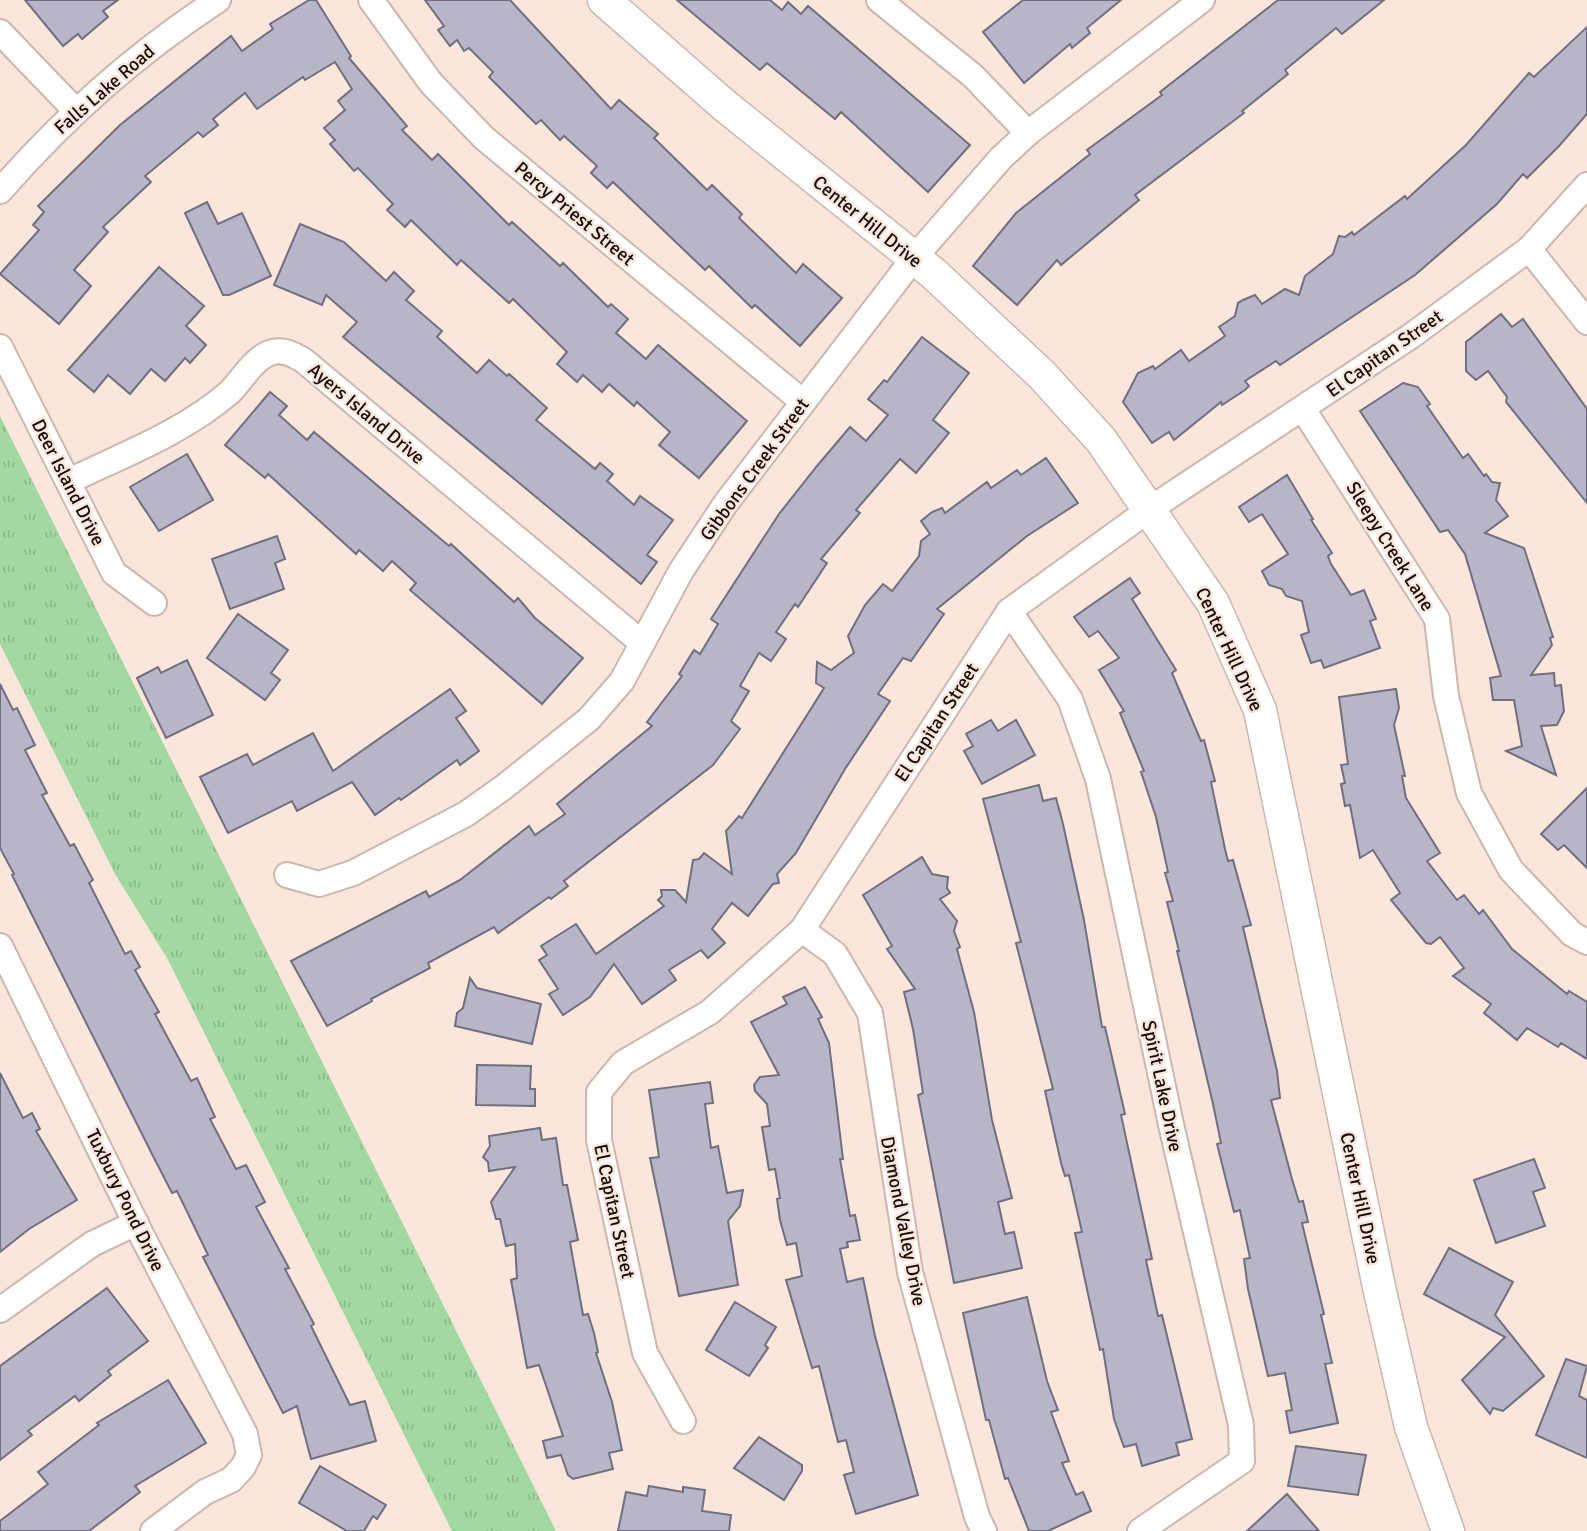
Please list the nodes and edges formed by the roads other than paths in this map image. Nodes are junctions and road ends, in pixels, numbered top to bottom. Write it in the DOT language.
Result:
graph roads {
  1 [pos="218,0"];
  2 [pos="371,0"];
  3 [pos="604,0"];
  4 [pos="880,0"];
  5 [pos="1202,0"];
  6 [pos="0,32"];
  7 [pos="75,110"];
  8 [pos="1028,133"];
  9 [pos="1587,185"];
  10 [pos="0,191"];
  11 [pos="1529,248"];
  12 [pos="914,258"];
  13 [pos="1587,322"];
  14 [pos="0,346"];
  15 [pos="803,402"];
  16 [pos="1303,409"];
  17 [pos="69,481"];
  18 [pos="1150,509"];
  19 [pos="154,603"];
  20 [pos="1009,611"];
  21 [pos="642,643"];
  22 [pos="287,875"];
  23 [pos="802,930"];
  24 [pos="1587,942"];
  25 [pos="0,946"];
  26 [pos="136,1223"];
  27 [pos="0,1310"];
  28 [pos="683,1420"];
  29 [pos="153,1531"];
  30 [pos="984,1531"];
  31 [pos="1140,1531"];
  32 [pos="1448,1531"];
  1 -- 7 [label="street, Falls Lake Road"];
  2 -- 15 [label="street, Percy Priest Street"];
  3 -- 12 [label="street, Center Hill Drive"];
  4 -- 8 [label="street"];
  5 -- 8 [label="street, Gibbons Creek Street"];
  6 -- 7 [label="street"];
  7 -- 10 [label="street, Falls Lake Road"];
  8 -- 12 [label="street, Gibbons Creek Street"];
  9 -- 11 [label="street, El Capitan Street"];
  11 -- 13 [label="street"];
  11 -- 16 [label="street, El Capitan Street"];
  12 -- 15 [label="street, Gibbons Creek Street"];
  12 -- 18 [label="street, Center Hill Drive"];
  14 -- 17 [label="street, Deer Island Drive"];
  15 -- 21 [label="street, Gibbons Creek Street"];
  16 -- 18 [label="street, El Capitan Street"];
  16 -- 24 [label="street, Sleepy Creek Lane"];
  17 -- 19 [label="street, Deer Island Drive"];
  17 -- 21 [label="street, Ayers Island Drive"];
  18 -- 20 [label="street, El Capitan Street"];
  18 -- 32 [label="street, Center Hill Drive"];
  20 -- 23 [label="street, El Capitan Street"];
  20 -- 31 [label="street, Spirit Lake Drive"];
  21 -- 22 [label="street, Gibbons Creek Street"];
  23 -- 28 [label="street, El Capitan Street"];
  23 -- 30 [label="street, Diamond Valley Drive"];
  25 -- 26 [label="street, Tuxbury Pond Drive"];
  26 -- 27 [label="street"];
  26 -- 29 [label="street, Tuxbury Pond Drive"];
}
